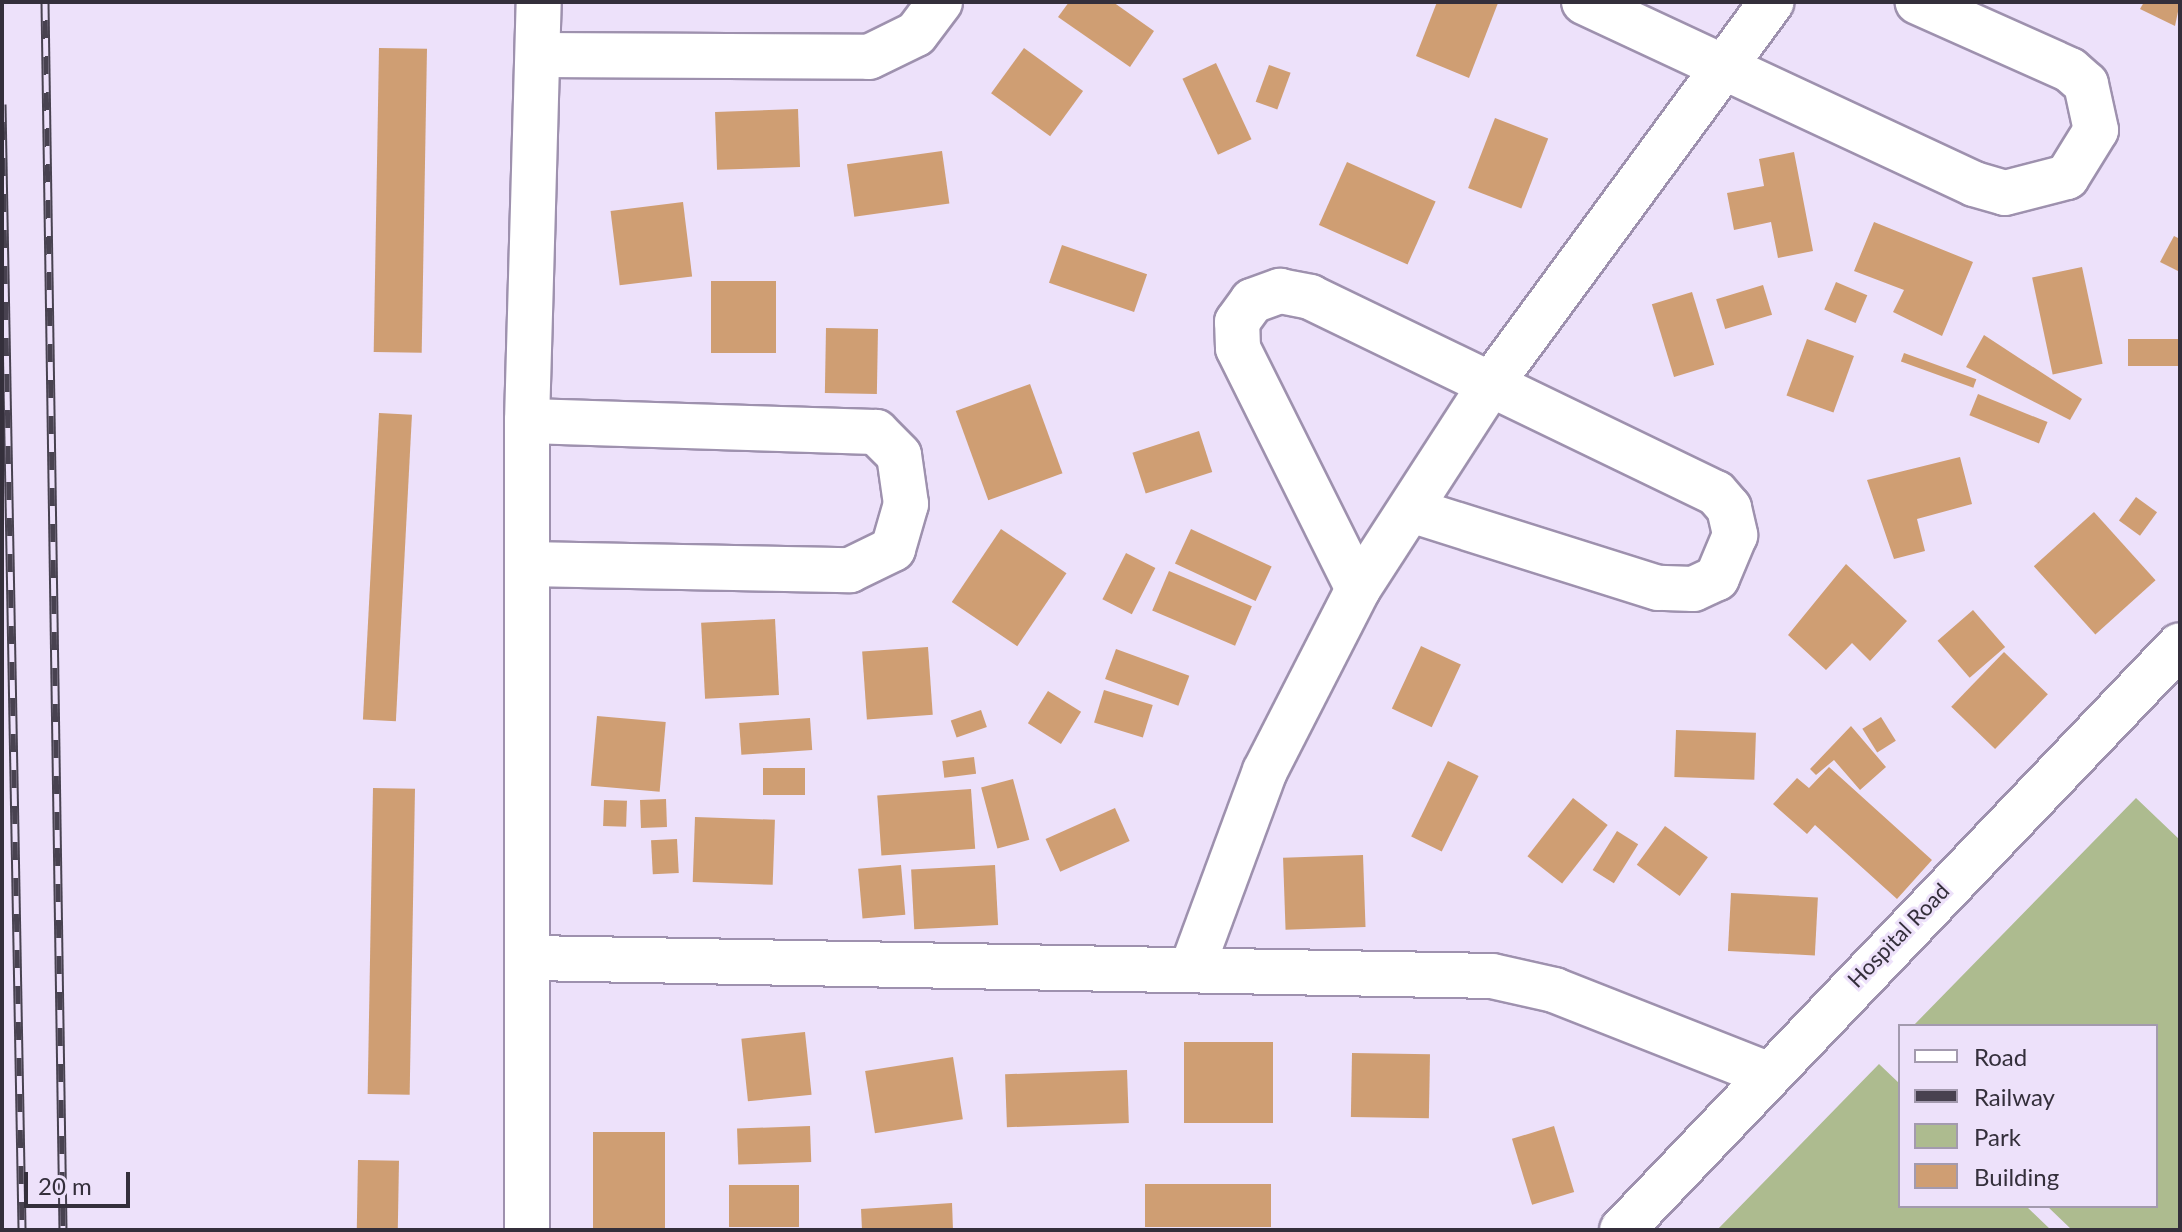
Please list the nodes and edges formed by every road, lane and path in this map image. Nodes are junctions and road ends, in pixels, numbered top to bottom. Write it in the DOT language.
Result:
graph roads {
  1 [pos="539,2"];
  2 [pos="940,2"];
  3 [pos="1584,2"];
  4 [pos="1772,2"];
  5 [pos="1918,2"];
  6 [pos="539,55"];
  7 [pos="1722,66"];
  8 [pos="1488,388"];
  9 [pos="527,421"];
  10 [pos="1411,510"];
  11 [pos="527,564"];
  12 [pos="1358,589"];
  13 [pos="2180,645"];
  14 [pos="531,958"];
  15 [pos="1192,968"];
  16 [pos="1765,1073"];
  17 [pos="527,1230"];
  18 [pos="1622,1230"];
  1 -- 6 [label="street"];
  2 -- 6 [label="street"];
  3 -- 7 [label="street"];
  4 -- 7 [label="street"];
  5 -- 7 [label="street"];
  6 -- 9 [label="street"];
  7 -- 8 [label="street"];
  8 -- 10 [label="street"];
  8 -- 10 [label="street"];
  8 -- 12 [label="street"];
  9 -- 11 [label="street"];
  9 -- 11 [label="street"];
  10 -- 12 [label="street"];
  11 -- 14 [label="street"];
  12 -- 15 [label="street"];
  13 -- 16 [label="street, Hospital Road"];
  14 -- 15 [label="street"];
  14 -- 17 [label="street"];
  15 -- 16 [label="street"];
  16 -- 18 [label="street, Hospital Road"];
}
